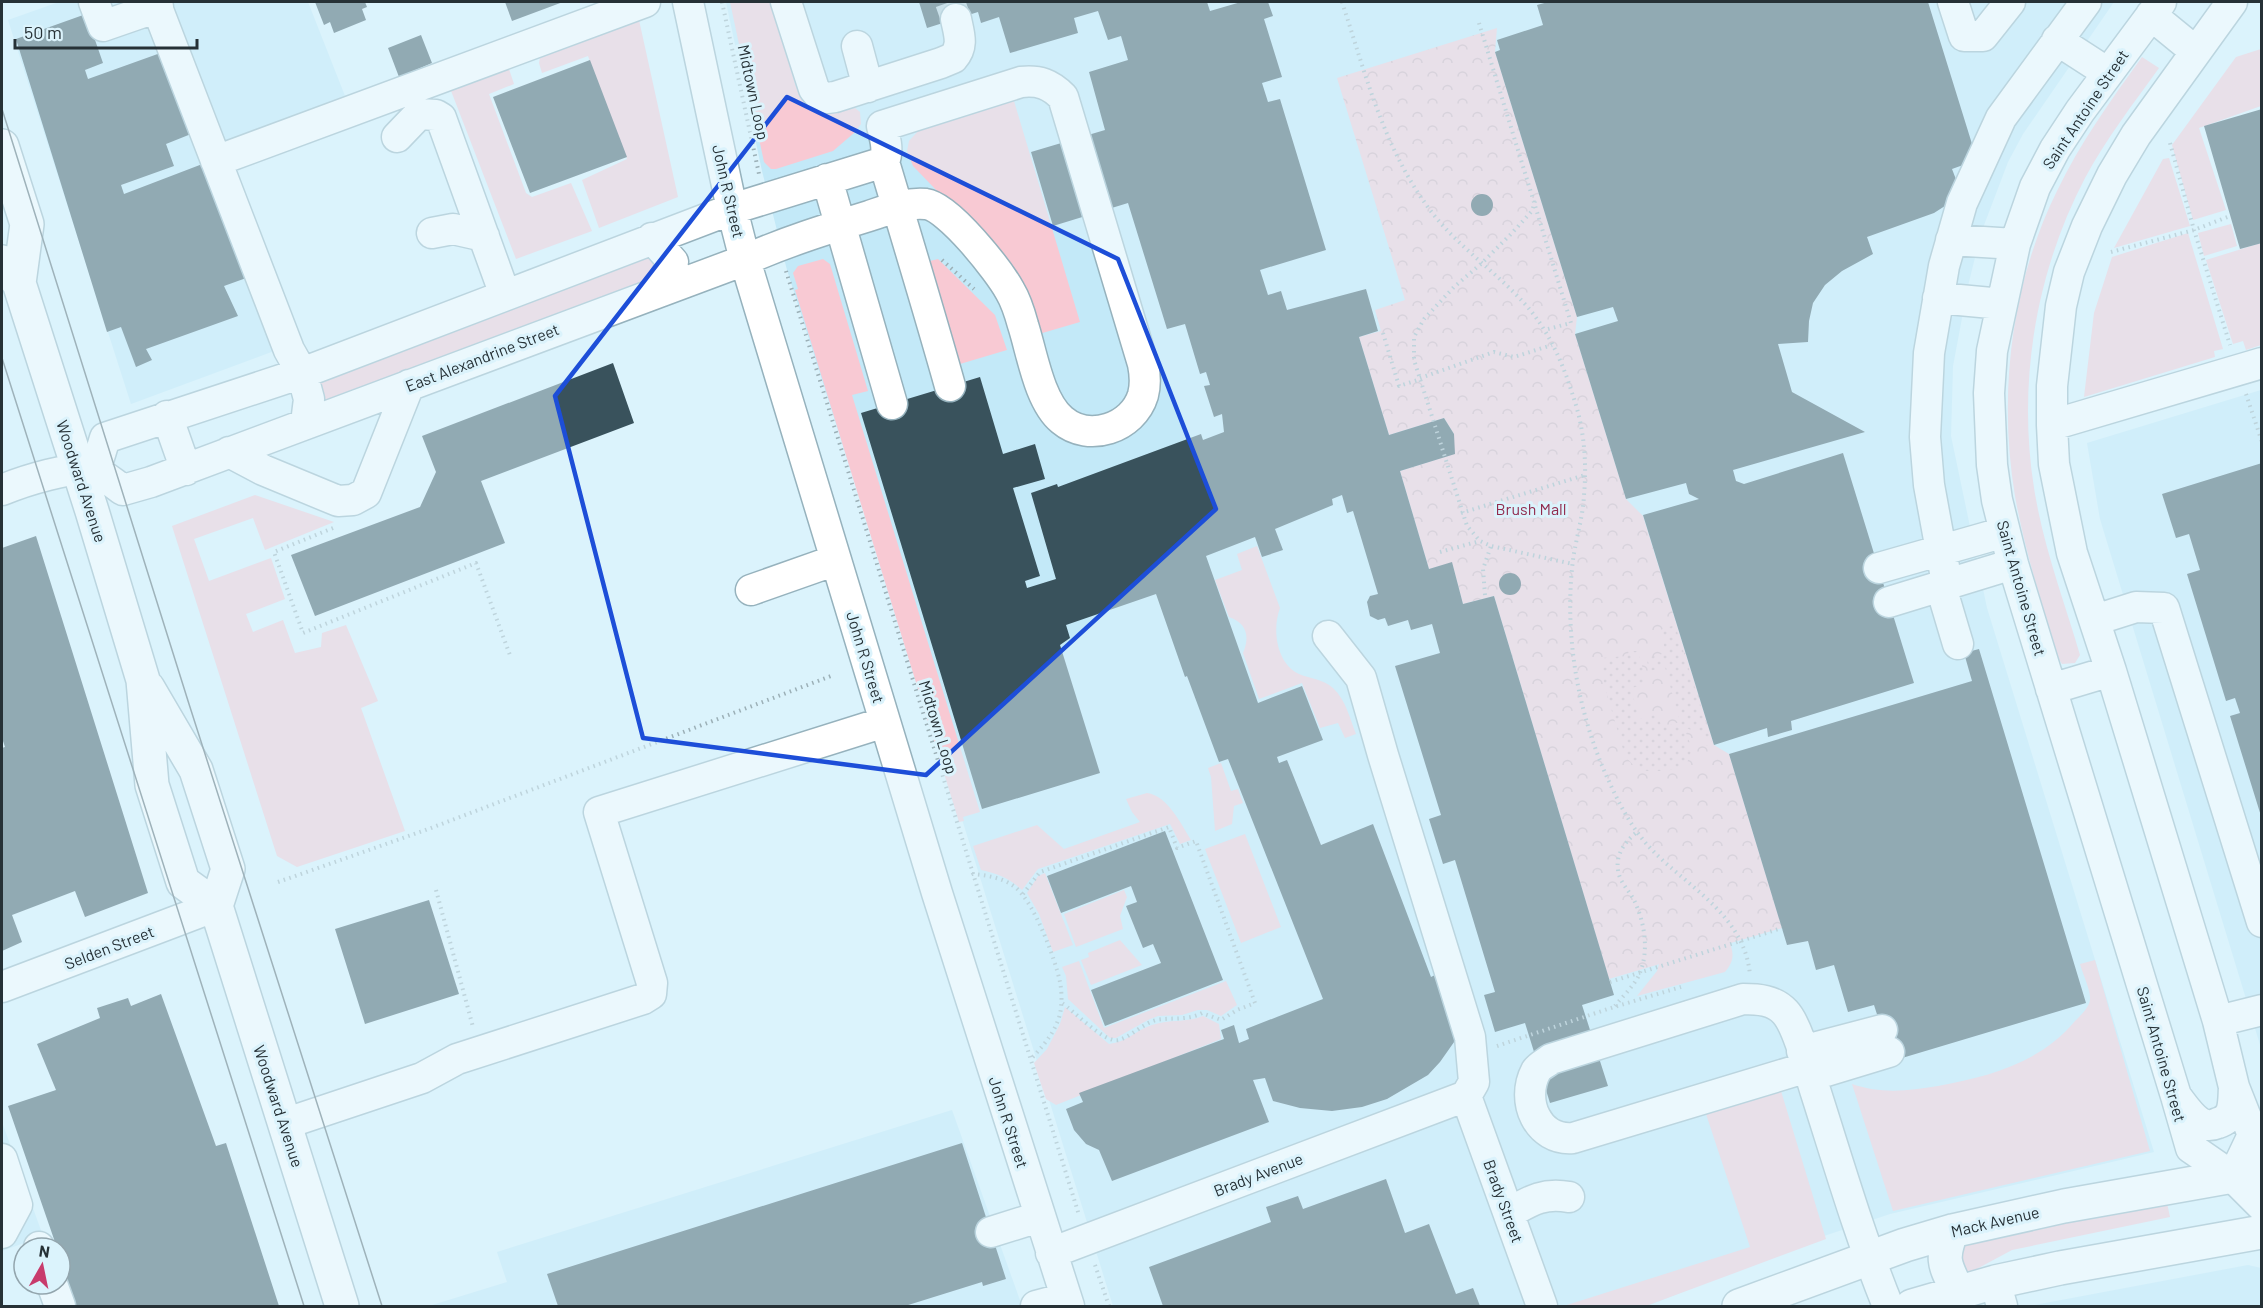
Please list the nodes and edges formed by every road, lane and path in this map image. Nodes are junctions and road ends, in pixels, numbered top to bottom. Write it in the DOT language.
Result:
graph roads {
  1 [pos="94,2"];
  2 [pos="645,2"];
  3 [pos="688,2"];
  4 [pos="722,2"];
  5 [pos="786,2"];
  6 [pos="1342,2"];
  7 [pos="1953,2"];
  8 [pos="2010,2"];
  9 [pos="2086,2"];
  10 [pos="2232,2"];
  11 [pos="157,4"];
  12 [pos="2156,8"];
  13 [pos="956,20"];
  14 [pos="1479,23"];
  15 [pos="2057,40"];
  16 [pos="857,46"];
  17 [pos="2194,51"];
  18 [pos="2108,74"];
  19 [pos="868,87"];
  20 [pos="398,137"];
  21 [pos="2170,143"];
  22 [pos="2,146"];
  23 [pos="216,161"];
  24 [pos="884,162"];
  25 [pos="759,177"];
  26 [pos="827,179"];
  27 [pos="1535,201"];
  28 [pos="898,207"];
  29 [pos="732,209"];
  30 [pos="2230,216"];
  31 [pos="839,225"];
  32 [pos="2194,230"];
  33 [pos="432,233"];
  34 [pos="484,236"];
  35 [pos="652,238"];
  36 [pos="1951,240"];
  37 [pos="2014,244"];
  38 [pos="2111,252"];
  39 [pos="937,255"];
  40 [pos="745,261"];
  41 [pos="1482,263"];
  42 [pos="784,265"];
  43 [pos="10,272"];
  44 [pos="658,292"];
  45 [pos="978,293"];
  46 [pos="505,295"];
  47 [pos="1938,298"];
  48 [pos="2002,304"];
  49 [pos="1544,330"];
  50 [pos="1383,333"];
  51 [pos="1552,345"];
  52 [pos="2231,349"];
  53 [pos="2262,363"];
  54 [pos="302,373"];
  55 [pos="1420,378"];
  56 [pos="409,385"];
  57 [pos="950,386"];
  58 [pos="2245,391"];
  59 [pos="892,404"];
  60 [pos="167,416"];
  61 [pos="306,423"];
  62 [pos="2052,425"];
  63 [pos="2262,442"];
  64 [pos="229,452"];
  65 [pos="186,470"];
  66 [pos="86,471"];
  67 [pos="1585,475"];
  68 [pos="2,490"];
  69 [pos="1461,513"];
  70 [pos="339,525"];
  71 [pos="2005,532"];
  72 [pos="1480,541"];
  73 [pos="1491,546"];
  74 [pos="1941,550"];
  75 [pos="1440,552"];
  76 [pos="836,560"];
  77 [pos="1573,564"];
  78 [pos="2013,564"];
  79 [pos="1879,568"];
  80 [pos="1947,583"];
  81 [pos="750,590"];
  82 [pos="1485,595"];
  83 [pos="1889,602"];
  84 [pos="2095,620"];
  85 [pos="1328,636"];
  86 [pos="1958,644"];
  87 [pos="511,658"];
  88 [pos="2111,671"];
  89 [pos="831,676"];
  90 [pos="143,680"];
  91 [pos="2051,689"];
  92 [pos="885,722"];
  93 [pos="1637,832"];
  94 [pos="972,874"];
  95 [pos="278,882"];
  96 [pos="436,890"];
  97 [pos="1023,894"];
  98 [pos="216,906"];
  99 [pos="2262,922"];
  100 [pos="1782,928"];
  101 [pos="1610,982"];
  102 [pos="2,987"];
  103 [pos="1752,999"];
  104 [pos="1062,1003"];
  105 [pos="2262,1010"];
  106 [pos="2218,1021"];
  107 [pos="474,1028"];
  108 [pos="1886,1041"];
  109 [pos="1486,1050"];
  110 [pos="1030,1060"];
  111 [pos="1807,1064"];
  112 [pos="2234,1087"];
  113 [pos="1466,1096"];
  114 [pos="2176,1096"];
  115 [pos="284,1124"];
  116 [pos="2,1159"];
  117 [pos="2247,1174"];
  118 [pos="1075,1203"];
  119 [pos="2262,1206"];
  120 [pos="1040,1217"];
  121 [pos="1952,1231"];
  122 [pos="991,1232"];
  123 [pos="2262,1232"];
  124 [pos="2,1233"];
  125 [pos="1051,1253"];
  126 [pos="1869,1258"];
  127 [pos="1097,1271"];
  128 [pos="1983,1295"];
  129 [pos="1067,1302"];
  130 [pos="342,1306"];
  131 [pos="1036,1306"];
  132 [pos="1109,1306"];
  133 [pos="1542,1306"];
  134 [pos="1738,1306"];
  135 [pos="1888,1306"];
  136 [pos="1912,1306"];
  1 -- 11 [label="street"];
  2 -- 23 [label="street"];
  3 -- 29 [label="street, John R Street"];
  4 -- 25 [label="path, Midtown Loop"];
  5 -- 19 [label="street"];
  6 -- 41 [label="path"];
  7 -- 8 [label="street"];
  9 -- 15 [label="street"];
  10 -- 17 [label="street"];
  11 -- 23 [label="street"];
  12 -- 17 [label="street"];
  12 -- 18 [label="street, Saint Antoine Street"];
  13 -- 19 [label="street"];
  14 -- 27 [label="path"];
  15 -- 18 [label="street"];
  15 -- 36 [label="street"];
  16 -- 19 [label="street"];
  17 -- 62 [label="street"];
  18 -- 37 [label="street, Saint Antoine Street"];
  20 -- 34 [label="street"];
  21 -- 32 [label="path"];
  22 -- 43 [label="main road, Woodward Avenue"];
  23 -- 54 [label="street"];
  24 -- 26 [label="street"];
  24 -- 28 [label="street"];
  24 -- 28 [label="street, East Alexandrine Street"];
  26 -- 29 [label="street"];
  26 -- 31 [label="street"];
  27 -- 41 [label="path"];
  27 -- 49 [label="path"];
  28 -- 31 [label="street, East Alexandrine Street"];
  28 -- 57 [label="street"];
  29 -- 35 [label="street"];
  29 -- 40 [label="street, John R Street"];
  30 -- 32 [label="path"];
  31 -- 40 [label="street, East Alexandrine Street"];
  31 -- 59 [label="street"];
  32 -- 38 [label="path"];
  32 -- 52 [label="path"];
  33 -- 34 [label="street"];
  34 -- 46 [label="street"];
  35 -- 44 [label="street"];
  35 -- 46 [label="street"];
  36 -- 37 [label="street"];
  36 -- 47 [label="street"];
  37 -- 48 [label="street, Saint Antoine Street"];
  39 -- 45 [label="path"];
  40 -- 44 [label="street, East Alexandrine Street"];
  40 -- 76 [label="street, John R Street"];
  41 -- 49 [label="path"];
  41 -- 55 [label="path"];
  42 -- 94 [label="path, Midtown Loop"];
  43 -- 66 [label="main road, Woodward Avenue"];
  44 -- 56 [label="street, East Alexandrine Street"];
  46 -- 54 [label="street"];
  47 -- 48 [label="street"];
  47 -- 74 [label="street"];
  48 -- 71 [label="street, Saint Antoine Street"];
  49 -- 51 [label="path"];
  50 -- 55 [label="path"];
  51 -- 55 [label="path"];
  51 -- 67 [label="path"];
  53 -- 62 [label="street"];
  54 -- 60 [label="street"];
  54 -- 61 [label="street"];
  55 -- 69 [label="path"];
  56 -- 61 [label="street, East Alexandrine Street"];
  56 -- 64 [label="street"];
  58 -- 63 [label="path"];
  60 -- 65 [label="street"];
  60 -- 66 [label="street"];
  61 -- 64 [label="street, East Alexandrine Street"];
  62 -- 84 [label="street"];
  64 -- 65 [label="street, East Alexandrine Street"];
  65 -- 66 [label="street, East Alexandrine Street"];
  66 -- 68 [label="street"];
  66 -- 90 [label="main road, Woodward Avenue"];
  67 -- 69 [label="path"];
  67 -- 77 [label="path"];
  69 -- 72 [label="path"];
  70 -- 87 [label="path"];
  71 -- 74 [label="street"];
  71 -- 78 [label="street, Saint Antoine Street"];
  72 -- 73 [label="path"];
  72 -- 75 [label="path"];
  73 -- 77 [label="path"];
  73 -- 82 [label="path"];
  74 -- 79 [label="street"];
  74 -- 80 [label="street"];
  76 -- 81 [label="street"];
  76 -- 92 [label="street, John R Street"];
  77 -- 93 [label="path"];
  78 -- 80 [label="street"];
  78 -- 91 [label="street, Saint Antoine Street"];
  80 -- 83 [label="street"];
  80 -- 86 [label="street"];
  84 -- 88 [label="street"];
  84 -- 99 [label="street"];
  85 -- 113 [label="street"];
  88 -- 91 [label="street"];
  88 -- 106 [label="street"];
  89 -- 95 [label="path"];
  90 -- 98 [label="main road, Woodward Avenue"];
  90 -- 98 [label="main road, Woodward Avenue"];
  91 -- 114 [label="street, Saint Antoine Street"];
  92 -- 115 [label="street"];
  92 -- 120 [label="street, John R Street"];
  93 -- 103 [label="path"];
  93 -- 109 [label="path"];
  94 -- 97 [label="path"];
  94 -- 110 [label="path, Midtown Loop"];
  96 -- 107 [label="path"];
  97 -- 104 [label="path"];
  97 -- 104 [label="path"];
  98 -- 102 [label="street, Selden Street"];
  98 -- 115 [label="main road, Woodward Avenue"];
  100 -- 101 [label="path, bridge"];
  103 -- 111 [label="street"];
  103 -- 111 [label="street"];
  104 -- 110 [label="path"];
  105 -- 106 [label="street"];
  106 -- 112 [label="street"];
  108 -- 111 [label="street"];
  110 -- 118 [label="path, Midtown Loop"];
  111 -- 126 [label="street"];
  112 -- 114 [label="street"];
  112 -- 117 [label="street"];
  113 -- 125 [label="street, Brady Avenue"];
  113 -- 133 [label="street, Brady Street"];
  114 -- 117 [label="street, Saint Antoine Street"];
  115 -- 130 [label="main road, Woodward Avenue"];
  116 -- 124 [label="street"];
  117 -- 119 [label="street, Saint Antoine Street"];
  117 -- 121 [label="main road, Mack Avenue"];
  120 -- 122 [label="street"];
  120 -- 125 [label="street, John R Street"];
  121 -- 126 [label="main road, Mack Avenue"];
  121 -- 128 [label="main road"];
  123 -- 128 [label="main road"];
  125 -- 129 [label="street, John R Street"];
  126 -- 134 [label="main road, Mack Avenue"];
  126 -- 135 [label="street"];
  127 -- 132 [label="path"];
  128 -- 136 [label="main road"];
  129 -- 131 [label="street"];
}
